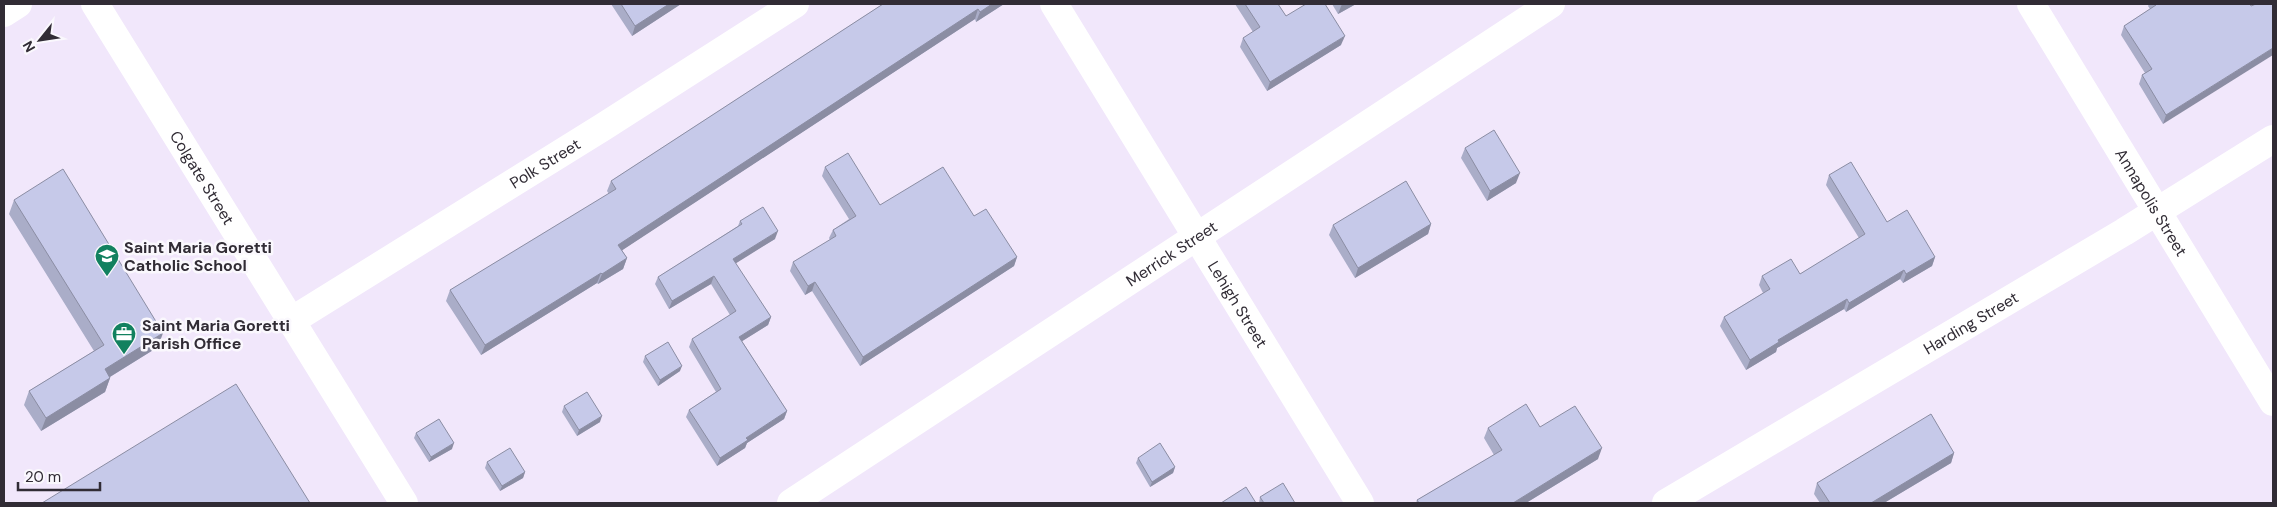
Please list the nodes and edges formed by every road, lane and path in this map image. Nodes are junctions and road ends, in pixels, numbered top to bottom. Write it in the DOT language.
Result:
graph roads {
  1 [pos="18,4"];
  2 [pos="95,4"];
  3 [pos="795,4"];
  4 [pos="1054,4"];
  5 [pos="1551,4"];
  6 [pos="2031,4"];
  7 [pos="4,13"];
  8 [pos="2273,139"];
  9 [pos="2158,210"];
  10 [pos="1199,237"];
  11 [pos="292,321"];
  12 [pos="2273,402"];
  13 [pos="404,503"];
  14 [pos="791,503"];
  15 [pos="1360,503"];
  16 [pos="1666,503"];
  1 -- 7 [label="street"];
  2 -- 11 [label="street, Colgate Street"];
  3 -- 11 [label="street, Polk Street"];
  4 -- 10 [label="street, Lehigh Street"];
  5 -- 10 [label="street, Merrick Street"];
  6 -- 9 [label="street, Annapolis Street"];
  8 -- 9 [label="street, Harding Street"];
  9 -- 12 [label="street, Annapolis Street"];
  9 -- 16 [label="street, Harding Street"];
  10 -- 14 [label="street, Merrick Street"];
  10 -- 15 [label="street, Lehigh Street"];
  11 -- 13 [label="street, Colgate Street"];
}
